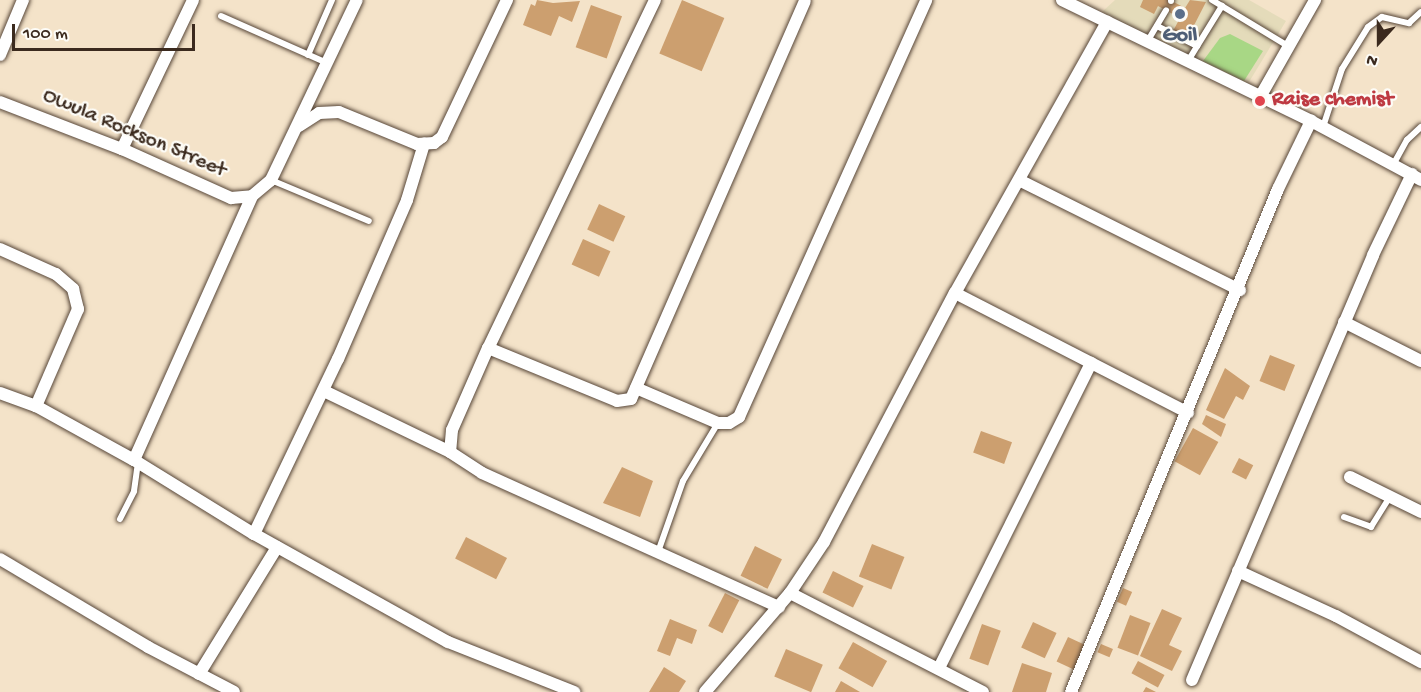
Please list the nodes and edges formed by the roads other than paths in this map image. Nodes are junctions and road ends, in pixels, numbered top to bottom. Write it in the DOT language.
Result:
graph roads {
  1 [pos="23,0"];
  2 [pos="193,0"];
  3 [pos="332,0"];
  4 [pos="357,0"];
  5 [pos="507,0"];
  6 [pos="655,0"];
  7 [pos="926,0"];
  8 [pos="1062,0"];
  9 [pos="1212,0"];
  10 [pos="1315,0"];
  11 [pos="805,1"];
  12 [pos="1222,6"];
  13 [pos="1166,10"];
  14 [pos="1421,12"];
  15 [pos="221,16"];
  16 [pos="1107,22"];
  17 [pos="1157,26"];
  18 [pos="1148,42"];
  19 [pos="1197,46"];
  20 [pos="1288,46"];
  21 [pos="0,55"];
  22 [pos="308,55"];
  23 [pos="328,63"];
  24 [pos="1187,63"];
  25 [pos="1260,98"];
  26 [pos="0,102"];
  27 [pos="1311,121"];
  28 [pos="298,127"];
  29 [pos="1323,127"];
  30 [pos="1421,127"];
  31 [pos="429,144"];
  32 [pos="122,149"];
  33 [pos="1393,165"];
  34 [pos="1416,177"];
  35 [pos="271,180"];
  36 [pos="1019,180"];
  37 [pos="252,196"];
  38 [pos="369,221"];
  39 [pos="0,249"];
  40 [pos="1240,290"];
  41 [pos="955,293"];
  42 [pos="1344,322"];
  43 [pos="488,348"];
  44 [pos="1421,361"];
  45 [pos="1091,363"];
  46 [pos="636,388"];
  47 [pos="324,391"];
  48 [pos="0,393"];
  49 [pos="36,406"];
  50 [pos="1188,412"];
  51 [pos="718,423"];
  52 [pos="450,452"];
  53 [pos="136,461"];
  54 [pos="1350,477"];
  55 [pos="1390,497"];
  56 [pos="1421,512"];
  57 [pos="1344,516"];
  58 [pos="120,519"];
  59 [pos="254,534"];
  60 [pos="277,547"];
  61 [pos="658,552"];
  62 [pos="0,559"];
  63 [pos="1238,571"];
  64 [pos="790,593"];
  65 [pos="779,606"];
  66 [pos="1421,662"];
  67 [pos="939,668"];
  68 [pos="199,674"];
  69 [pos="1192,680"];
  70 [pos="234,692"];
  71 [pos="574,692"];
  72 [pos="705,692"];
  73 [pos="982,692"];
  74 [pos="1071,692"];
  1 -- 21 [label="street"];
  2 -- 32 [label="street"];
  3 -- 22 [label="lane"];
  4 -- 23 [label="street"];
  5 -- 31 [label="street"];
  6 -- 43 [label="street"];
  7 -- 51 [label="street"];
  8 -- 16 [label="street"];
  9 -- 12 [label="lane"];
  10 -- 20 [label="street"];
  11 -- 46 [label="street"];
  12 -- 19 [label="lane"];
  12 -- 20 [label="lane"];
  13 -- 17 [label="lane"];
  14 -- 29 [label="lane"];
  15 -- 22 [label="lane"];
  16 -- 18 [label="street"];
  16 -- 36 [label="street"];
  17 -- 18 [label="lane"];
  17 -- 19 [label="lane"];
  18 -- 24 [label="street"];
  19 -- 24 [label="lane"];
  20 -- 25 [label="street"];
  22 -- 23 [label="lane"];
  23 -- 28 [label="street"];
  24 -- 25 [label="street"];
  25 -- 27 [label="street"];
  26 -- 32 [label="street, Owula Rockson Street"];
  27 -- 29 [label="street"];
  27 -- 40 [label="street"];
  28 -- 31 [label="street"];
  28 -- 35 [label="street"];
  29 -- 33 [label="street"];
  30 -- 33 [label="lane"];
  31 -- 47 [label="street"];
  32 -- 37 [label="street, Owula Rockson Street"];
  33 -- 34 [label="street"];
  34 -- 42 [label="street"];
  35 -- 37 [label="street"];
  35 -- 38 [label="lane"];
  36 -- 40 [label="street"];
  36 -- 41 [label="street"];
  37 -- 53 [label="street"];
  39 -- 49 [label="street"];
  40 -- 50 [label="street"];
  41 -- 45 [label="street"];
  41 -- 64 [label="street"];
  42 -- 44 [label="street"];
  42 -- 63 [label="street"];
  43 -- 46 [label="street"];
  43 -- 52 [label="street"];
  45 -- 50 [label="street"];
  45 -- 67 [label="street"];
  46 -- 51 [label="street"];
  47 -- 52 [label="street"];
  47 -- 59 [label="street"];
  48 -- 49 [label="street"];
  49 -- 53 [label="street"];
  50 -- 74 [label="street"];
  51 -- 61 [label="lane"];
  52 -- 61 [label="street"];
  53 -- 58 [label="lane"];
  53 -- 59 [label="street"];
  54 -- 55 [label="street"];
  55 -- 56 [label="street"];
  55 -- 57 [label="lane"];
  59 -- 60 [label="street"];
  60 -- 68 [label="street"];
  60 -- 71 [label="street"];
  61 -- 65 [label="street"];
  62 -- 68 [label="street"];
  63 -- 66 [label="street"];
  63 -- 69 [label="street"];
  64 -- 65 [label="street"];
  64 -- 67 [label="street"];
  65 -- 72 [label="street"];
  67 -- 73 [label="street"];
  68 -- 70 [label="street"];
}
